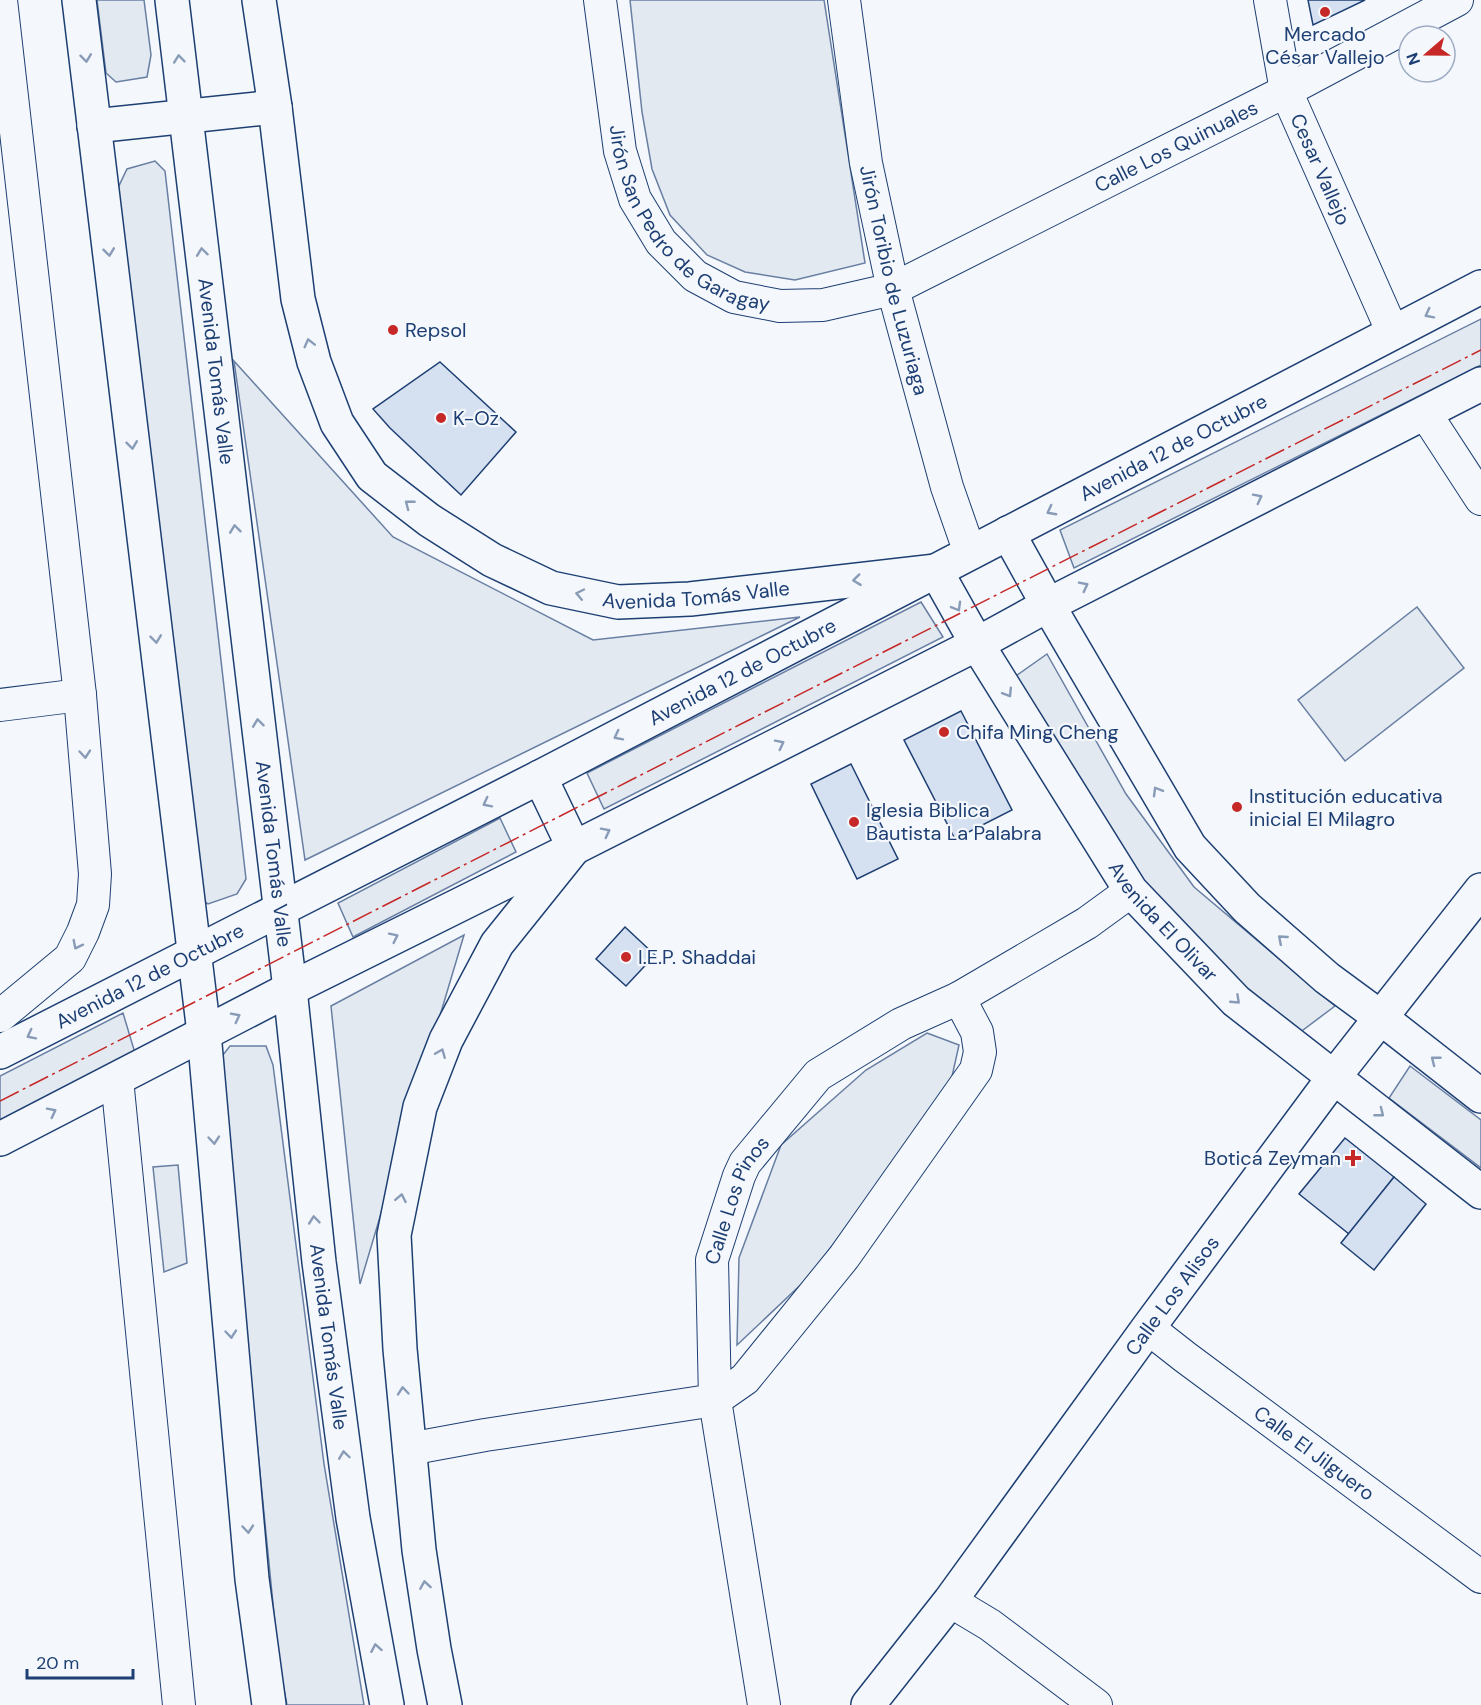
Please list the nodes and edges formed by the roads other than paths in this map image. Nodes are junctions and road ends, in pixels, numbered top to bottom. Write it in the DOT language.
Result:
graph roads {
  1 [pos="1,0"];
  2 [pos="79,0"];
  3 [pos="172,0"];
  4 [pos="259,0"];
  5 [pos="600,0"];
  6 [pos="844,0"];
  7 [pos="1270,0"];
  8 [pos="1457,0"];
  9 [pos="1287,92"];
  10 [pos="275,107"];
  11 [pos="185,116"];
  12 [pos="94,126"];
  13 [pos="1481,287"];
  14 [pos="893,289"];
  15 [pos="1393,333"];
  16 [pos="1481,384"];
  17 [pos="1425,413"];
  18 [pos="1481,499"];
  19 [pos="1008,533"];
  20 [pos="970,554"];
  21 [pos="936,571"];
  22 [pos="1048,605"];
  23 [pos="977,644"];
  24 [pos="80,695"];
  25 [pos="0,705"];
  26 [pos="540,777"];
  27 [pos="574,848"];
  28 [pos="1481,890"];
  29 [pos="1131,891"];
  30 [pos="280,908"];
  31 [pos="194,952"];
  32 [pos="290,989"];
  33 [pos="959,998"];
  34 [pos="0,1016"];
  35 [pos="1380,1017"];
  36 [pos="204,1033"];
  37 [pos="0,1052"];
  38 [pos="1334,1077"];
  39 [pos="117,1079"];
  40 [pos="1481,1096"];
  41 [pos="0,1139"];
  42 [pos="1481,1192"];
  43 [pos="1148,1328"];
  44 [pos="715,1400"];
  45 [pos="409,1449"];
  46 [pos="1481,1577"];
  47 [pos="950,1601"];
  48 [pos="179,1705"];
  49 [pos="269,1705"];
  50 [pos="387,1705"];
  51 [pos="445,1705"];
  52 [pos="764,1705"];
  53 [pos="868,1705"];
  54 [pos="1096,1705"];
  1 -- 24 [label="street"];
  2 -- 12 [label="main road, one-way"];
  11 -- 3 [label="main road, Avenida Tomás Valle, one-way"];
  4 -- 10 [label="main road, Avenida Tomás Valle"];
  5 -- 14 [label="street, Jirón San Pedro de Garagay"];
  6 -- 14 [label="street, Jirón Toribio de Luzuriaga"];
  7 -- 9 [label="street, Cesar Vallejo"];
  8 -- 9 [label="street, Calle Los Quinuales"];
  9 -- 14 [label="street, Calle Los Quinuales"];
  9 -- 15 [label="street, Cesar Vallejo"];
  10 -- 11 [label="main road"];
  21 -- 10 [label="main road, Avenida Tomás Valle, one-way"];
  11 -- 12 [label="main road"];
  30 -- 11 [label="main road, Avenida Tomás Valle, one-way"];
  12 -- 31 [label="main road, one-way"];
  13 -- 15 [label="main road, Avenida 12 de Octubre, one-way"];
  14 -- 20 [label="street, Jirón Toribio de Luzuriaga"];
  15 -- 19 [label="main road, Avenida 12 de Octubre, one-way"];
  16 -- 17 [label="main road"];
  17 -- 18 [label="street"];
  22 -- 17 [label="main road, one-way"];
  19 -- 20 [label="main road, Avenida 12 de Octubre"];
  19 -- 22 [label="main road"];
  20 -- 21 [label="main road, Avenida 12 de Octubre"];
  21 -- 23 [label="main road, Avenida El Olivar, one-way"];
  21 -- 26 [label="main road, Avenida 12 de Octubre, one-way"];
  22 -- 23 [label="main road"];
  35 -- 22 [label="main road, one-way"];
  27 -- 23 [label="main road, one-way"];
  23 -- 29 [label="main road, Avenida El Olivar, one-way"];
  24 -- 25 [label="street"];
  24 -- 34 [label="street, one-way"];
  26 -- 27 [label="main road"];
  26 -- 30 [label="main road, Avenida 12 de Octubre, one-way"];
  32 -- 27 [label="main road, one-way"];
  45 -- 27 [label="main road, one-way"];
  28 -- 35 [label="main road, Calle Los Alisos"];
  29 -- 33 [label="street, Calle Los Pinos"];
  29 -- 38 [label="main road, Avenida El Olivar, one-way"];
  30 -- 31 [label="main road, Avenida 12 de Octubre"];
  30 -- 32 [label="main road, Avenida Tomás Valle"];
  31 -- 36 [label="main road"];
  31 -- 37 [label="main road, Avenida 12 de Octubre, one-way"];
  36 -- 32 [label="main road, one-way"];
  50 -- 32 [label="main road, Avenida Tomás Valle, one-way"];
  33 -- 44 [label="street"];
  33 -- 44 [label="street, Calle Los Pinos"];
  35 -- 38 [label="main road, Calle Los Alisos"];
  40 -- 35 [label="main road, one-way"];
  36 -- 39 [label="main road"];
  36 -- 49 [label="main road, one-way"];
  38 -- 42 [label="main road, Avenida El Olivar, one-way"];
  38 -- 43 [label="main road, Calle Los Alisos"];
  41 -- 39 [label="main road, one-way"];
  39 -- 48 [label="street"];
  43 -- 46 [label="street, Calle El Jilguero"];
  43 -- 47 [label="main road, Calle Los Alisos"];
  44 -- 45 [label="street"];
  44 -- 52 [label="street, Calle Los Pinos"];
  51 -- 45 [label="main road, one-way"];
  47 -- 53 [label="main road, Calle Los Alisos"];
  47 -- 54 [label="street"];
}
